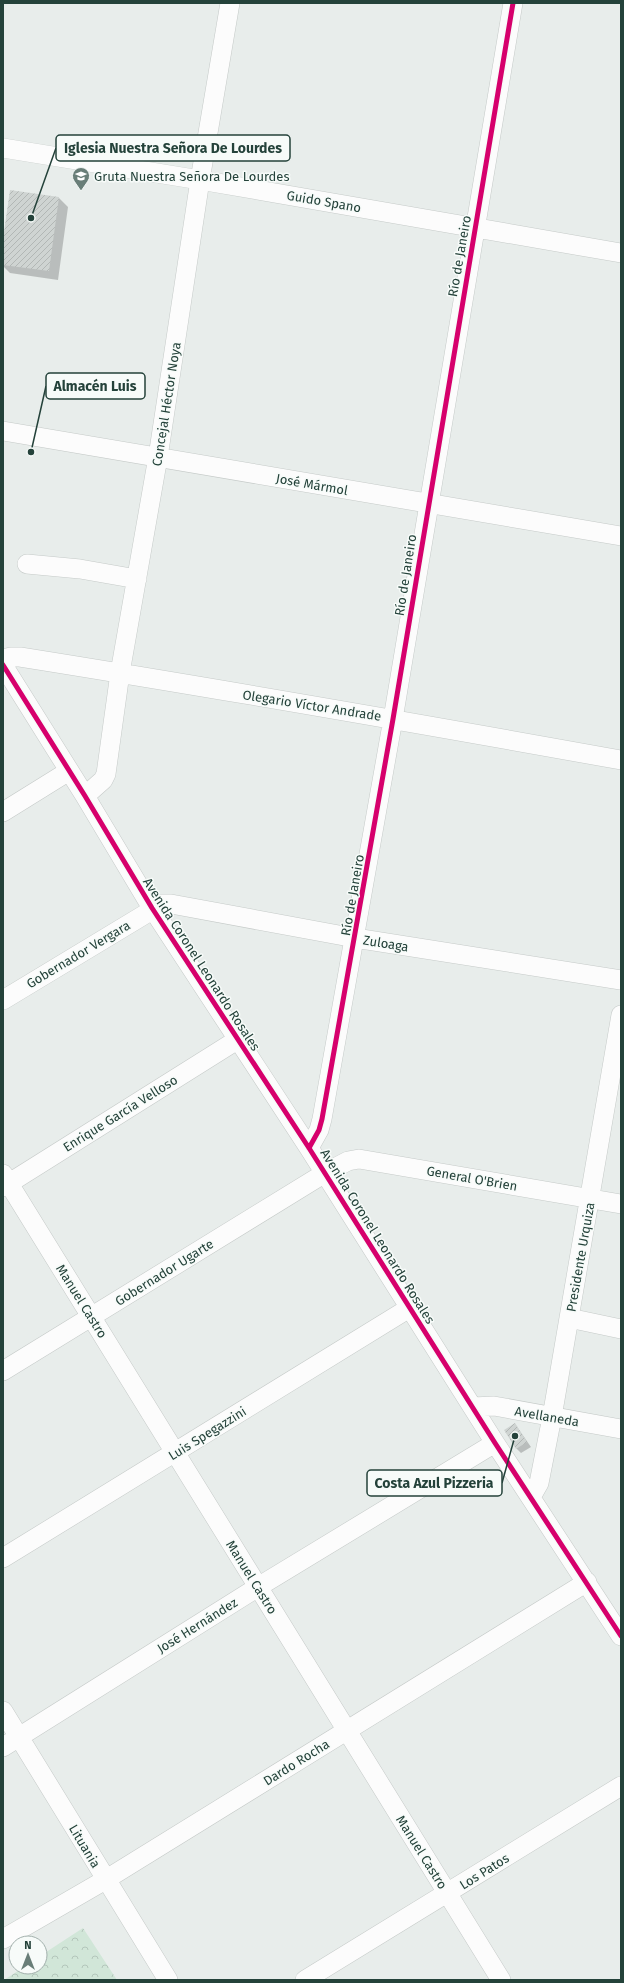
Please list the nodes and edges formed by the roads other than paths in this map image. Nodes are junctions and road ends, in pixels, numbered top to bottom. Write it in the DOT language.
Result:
graph roads {
  1 [pos="230,3"];
  2 [pos="513,3"];
  3 [pos="3,148"];
  4 [pos="200,180"];
  5 [pos="475,228"];
  6 [pos="621,253"];
  7 [pos="3,431"];
  8 [pos="158,457"];
  9 [pos="428,504"];
  10 [pos="621,536"];
  11 [pos="27,564"];
  12 [pos="137,579"];
  13 [pos="3,659"];
  14 [pos="3,665"];
  15 [pos="120,673"];
  16 [pos="393,719"];
  17 [pos="621,760"];
  18 [pos="69,771"];
  19 [pos="85,796"];
  20 [pos="3,812"];
  21 [pos="152,908"];
  22 [pos="355,938"];
  23 [pos="621,980"];
  24 [pos="3,1000"];
  25 [pos="621,1015"];
  26 [pos="237,1040"];
  27 [pos="309,1148"];
  28 [pos="325,1173"];
  29 [pos="5,1181"];
  30 [pos="590,1199"];
  31 [pos="621,1204"];
  32 [pos="411,1307"];
  33 [pos="92,1317"];
  34 [pos="569,1318"];
  35 [pos="621,1329"];
  36 [pos="3,1371"];
  37 [pos="473,1407"];
  38 [pos="552,1417"];
  39 [pos="621,1429"];
  40 [pos="495,1442"];
  41 [pos="175,1452"];
  42 [pos="531,1497"];
  43 [pos="3,1558"];
  44 [pos="587,1582"];
  45 [pos="258,1587"];
  46 [pos="619,1630"];
  47 [pos="3,1711"];
  48 [pos="347,1731"];
  49 [pos="19,1737"];
  50 [pos="3,1746"];
  51 [pos="621,1786"];
  52 [pos="105,1880"];
  53 [pos="448,1893"];
  54 [pos="3,1940"];
  55 [pos="168,1980"];
  56 [pos="305,1980"];
  57 [pos="501,1980"];
  1 -- 4 [label="street, Concejal Héctor Noya"];
  2 -- 5 [label="street, Río de Janeiro"];
  3 -- 4 [label="street, Guido Spano"];
  4 -- 5 [label="street, Guido Spano"];
  4 -- 8 [label="street, Concejal Héctor Noya"];
  5 -- 6 [label="street, Guido Spano"];
  5 -- 9 [label="street, Río de Janeiro"];
  7 -- 8 [label="street, José Mármol"];
  8 -- 9 [label="street, José Mármol"];
  8 -- 12 [label="street, Concejal Héctor Noya"];
  9 -- 10 [label="street, José Mármol"];
  9 -- 16 [label="street, Río de Janeiro"];
  11 -- 12 [label="street"];
  12 -- 15 [label="street, Concejal Héctor Noya"];
  13 -- 15 [label="street, Olegario Víctor Andrade"];
  14 -- 18 [label="street, Avenida Coronel Leonardo Rosales"];
  15 -- 16 [label="street, Olegario Víctor Andrade"];
  15 -- 19 [label="street, Concejal Héctor Noya"];
  16 -- 17 [label="street, Olegario Víctor Andrade"];
  16 -- 22 [label="street, Río de Janeiro"];
  18 -- 19 [label="street, Avenida Coronel Leonardo Rosales"];
  18 -- 20 [label="street"];
  19 -- 21 [label="street, Avenida Coronel Leonardo Rosales"];
  21 -- 22 [label="street, Zuloaga"];
  21 -- 24 [label="street, Gobernador Vergara"];
  21 -- 26 [label="street, Avenida Coronel Leonardo Rosales"];
  22 -- 23 [label="street, Zuloaga"];
  22 -- 27 [label="street, Río de Janeiro"];
  25 -- 30 [label="street, Presidente Urquiza"];
  26 -- 27 [label="street, Avenida Coronel Leonardo Rosales"];
  26 -- 29 [label="street, Enrique García Velloso"];
  27 -- 28 [label="street, Avenida Coronel Leonardo Rosales"];
  28 -- 30 [label="street, General O'Brien"];
  28 -- 32 [label="street, Avenida Coronel Leonardo Rosales"];
  28 -- 33 [label="street, Gobernador Ugarte"];
  29 -- 33 [label="street, Manuel Castro"];
  30 -- 31 [label="street, General O'Brien"];
  30 -- 34 [label="street, Presidente Urquiza"];
  32 -- 37 [label="street, Avenida Coronel Leonardo Rosales"];
  32 -- 41 [label="street, Luis Spegazzini"];
  33 -- 36 [label="street, Gobernador Ugarte"];
  33 -- 41 [label="street, Manuel Castro"];
  34 -- 35 [label="street"];
  34 -- 38 [label="street, Presidente Urquiza"];
  37 -- 38 [label="street, Avellaneda"];
  37 -- 40 [label="street, Avenida Coronel Leonardo Rosales"];
  38 -- 39 [label="street, Avellaneda"];
  38 -- 42 [label="street, Presidente Urquiza"];
  40 -- 42 [label="street, Avenida Coronel Leonardo Rosales"];
  40 -- 45 [label="street, José Hernández"];
  41 -- 43 [label="street, Luis Spegazzini"];
  41 -- 45 [label="street, Manuel Castro"];
  42 -- 44 [label="street, Avenida Coronel Leonardo Rosales"];
  44 -- 46 [label="street, Avenida Coronel Leonardo Rosales"];
  44 -- 48 [label="street, Dardo Rocha"];
  45 -- 48 [label="street, Manuel Castro"];
  45 -- 49 [label="street, José Hernández"];
  47 -- 49 [label="street, Lituania"];
  48 -- 52 [label="street, Dardo Rocha"];
  48 -- 53 [label="street, Manuel Castro"];
  49 -- 50 [label="street, José Hernández"];
  49 -- 52 [label="street, Lituania"];
  51 -- 53 [label="street, Los Patos"];
  52 -- 54 [label="street, Dardo Rocha"];
  52 -- 55 [label="street, Lituania"];
  53 -- 56 [label="street, Los Patos"];
  53 -- 57 [label="street, Manuel Castro"];
}
